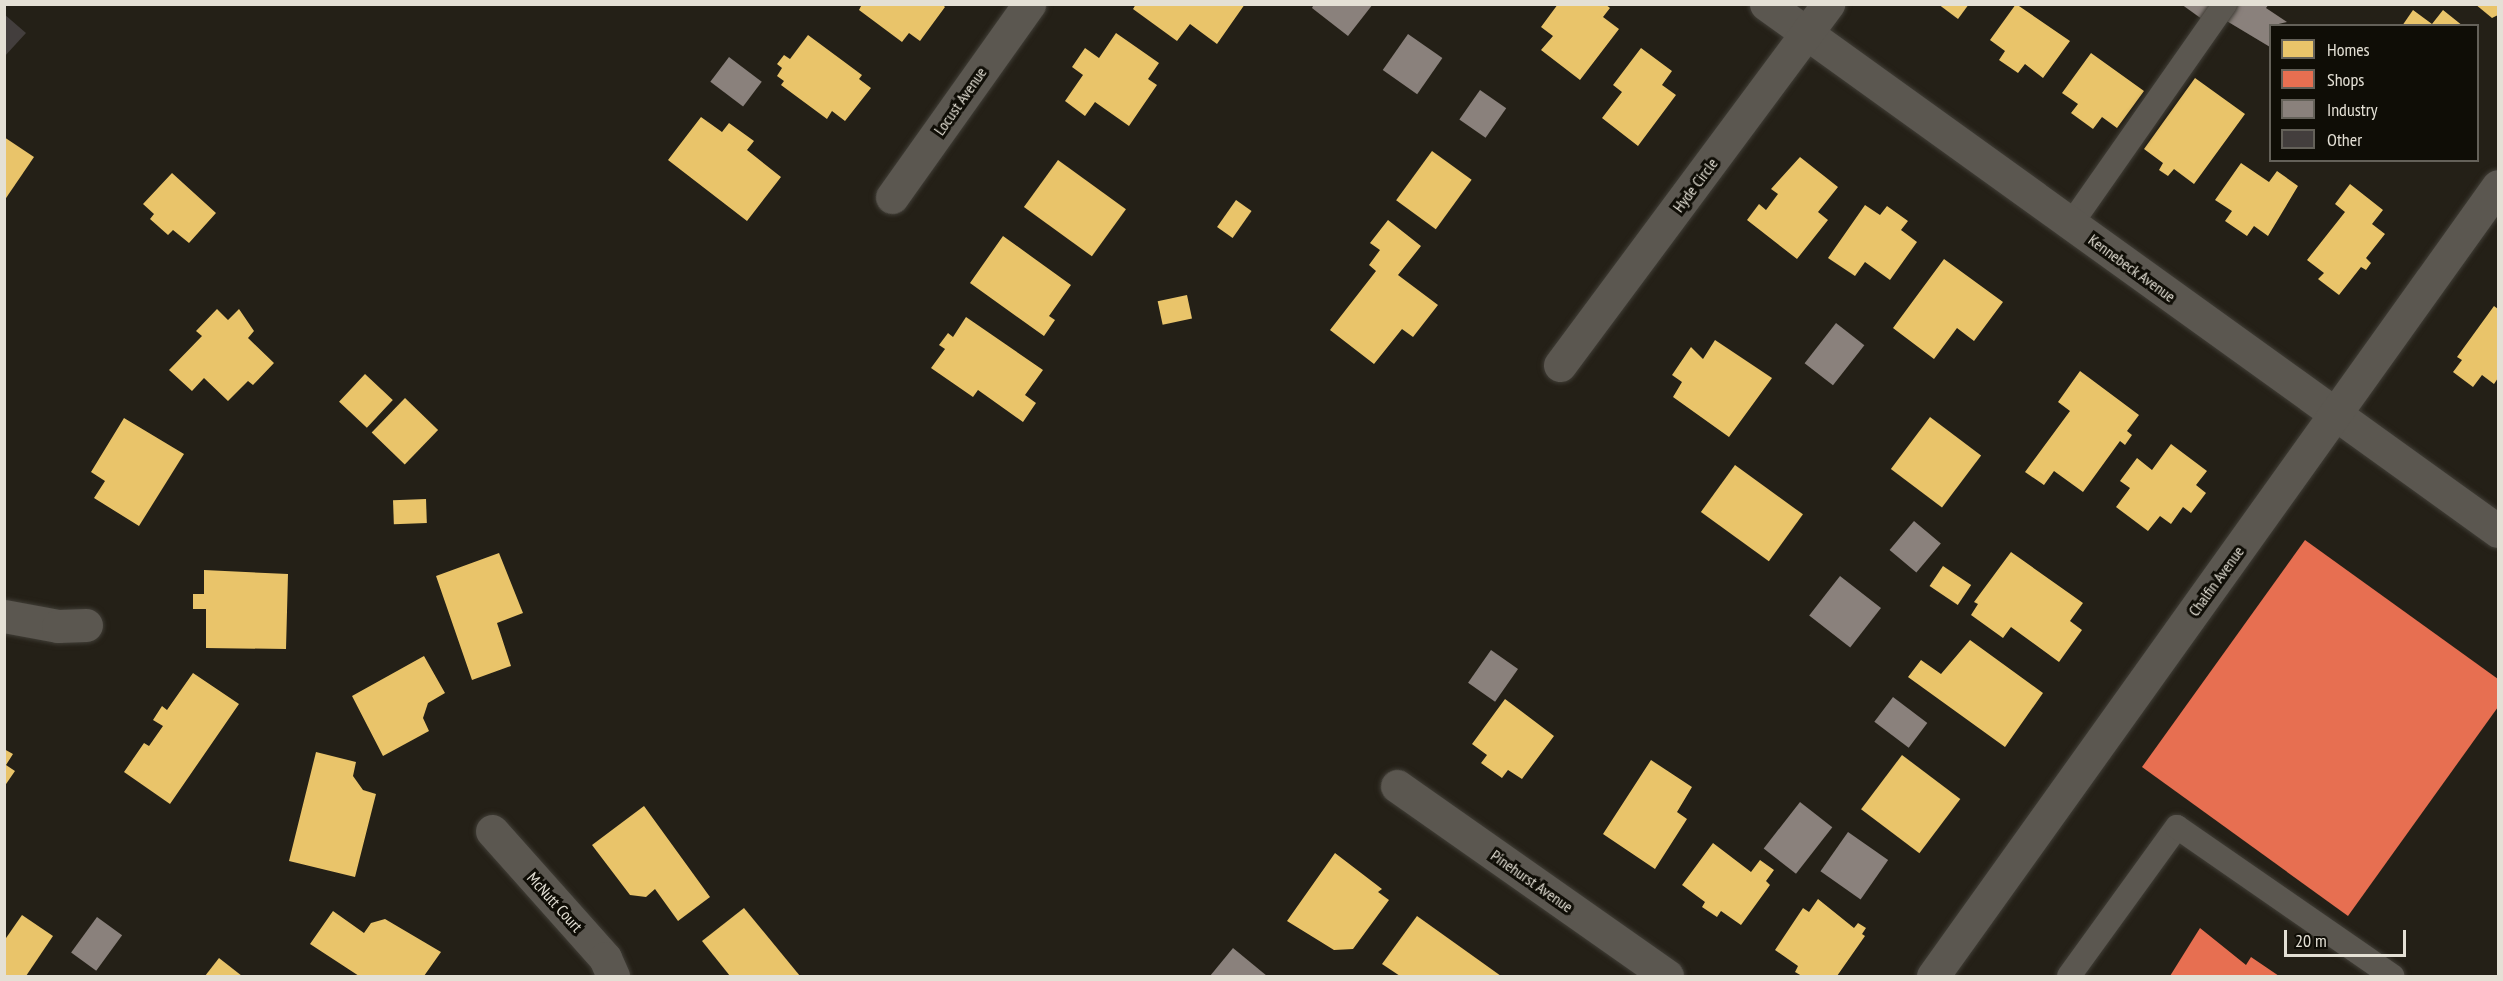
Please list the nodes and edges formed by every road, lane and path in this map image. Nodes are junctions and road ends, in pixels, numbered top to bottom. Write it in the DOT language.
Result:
graph roads {
  1 [pos="1029,4"];
  2 [pos="1766,4"];
  3 [pos="1828,4"];
  4 [pos="2225,4"];
  5 [pos="1808,34"];
  6 [pos="2499,186"];
  7 [pos="892,197"];
  8 [pos="2071,224"];
  9 [pos="1560,365"];
  10 [pos="2335,415"];
  11 [pos="2499,531"];
  12 [pos="4,616"];
  13 [pos="86,625"];
  14 [pos="1397,786"];
  15 [pos="492,831"];
  16 [pos="613,976"];
  17 [pos="1667,976"];
  18 [pos="1933,976"];
  19 [pos="2069,976"];
  20 [pos="2391,976"];
  1 -- 7 [label="street, Locust Avenue"];
  2 -- 5 [label="street, Kennebeck Avenue"];
  3 -- 5 [label="street, Hyde Circle"];
  4 -- 8 [label="lane"];
  5 -- 8 [label="street, Kennebeck Avenue"];
  5 -- 9 [label="street, Hyde Circle"];
  6 -- 10 [label="street, Chalfin Avenue"];
  8 -- 10 [label="street, Kennebeck Avenue"];
  10 -- 11 [label="street, Kennebeck Avenue"];
  10 -- 18 [label="street, Chalfin Avenue"];
  12 -- 13 [label="street"];
  14 -- 17 [label="street, Pinehurst Avenue"];
  15 -- 16 [label="street, McNutt Court"];
  19 -- 20 [label="lane"];
}
